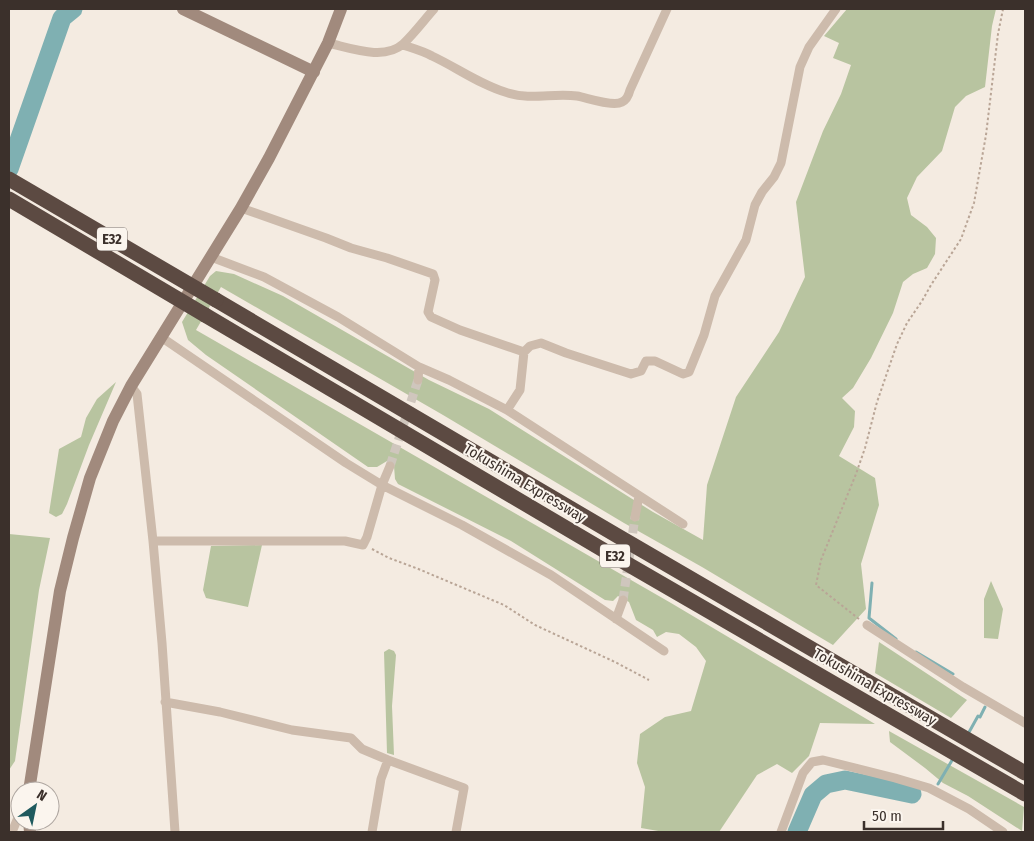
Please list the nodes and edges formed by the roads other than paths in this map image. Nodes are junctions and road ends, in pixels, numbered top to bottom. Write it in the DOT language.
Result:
graph roads {
  1 [pos="183,9"];
  2 [pos="341,9"];
  3 [pos="434,9"];
  4 [pos="667,9"];
  5 [pos="836,9"];
  6 [pos="328,43"];
  7 [pos="403,45"];
  8 [pos="314,72"];
  9 [pos="9,179"];
  10 [pos="9,200"];
  11 [pos="241,208"];
  12 [pos="211,257"];
  13 [pos="161,338"];
  14 [pos="524,352"];
  15 [pos="419,368"];
  16 [pos="418,380"];
  17 [pos="131,386"];
  18 [pos="507,410"];
  19 [pos="390,466"];
  20 [pos="382,485"];
  21 [pos="639,496"];
  22 [pos="636,517"];
  23 [pos="683,524"];
  24 [pos="153,541"];
  25 [pos="623,600"];
  26 [pos="616,619"];
  27 [pos="867,625"];
  28 [pos="664,651"];
  29 [pos="165,702"];
  30 [pos="1025,723"];
  31 [pos="388,760"];
  32 [pos="1025,773"];
  33 [pos="32,781"];
  34 [pos="1025,794"];
  35 [pos="176,832"];
  36 [pos="372,832"];
  37 [pos="456,832"];
  38 [pos="781,832"];
  39 [pos="1003,832"];
  1 -- 8 [label="street"];
  2 -- 6 [label="street"];
  3 -- 7 [label="street"];
  4 -- 7 [label="street"];
  5 -- 14 [label="street"];
  6 -- 7 [label="street"];
  6 -- 8 [label="street"];
  8 -- 11 [label="street"];
  9 -- 32 [label="highway, Tokushima Expressway / E32, bridge"];
  10 -- 34 [label="highway, Tokushima Expressway / E32, bridge"];
  11 -- 12 [label="street"];
  11 -- 14 [label="street"];
  12 -- 13 [label="street"];
  12 -- 15 [label="street"];
  13 -- 17 [label="street"];
  13 -- 20 [label="street"];
  14 -- 18 [label="street"];
  15 -- 16 [label="street"];
  15 -- 18 [label="street"];
  17 -- 24 [label="street"];
  17 -- 33 [label="street"];
  18 -- 21 [label="street"];
  19 -- 20 [label="street"];
  20 -- 24 [label="street"];
  20 -- 26 [label="street"];
  21 -- 22 [label="street"];
  21 -- 23 [label="street"];
  24 -- 29 [label="street"];
  25 -- 26 [label="street"];
  26 -- 28 [label="street"];
  27 -- 30 [label="street"];
  29 -- 31 [label="street"];
  29 -- 35 [label="street"];
  31 -- 36 [label="street"];
  31 -- 37 [label="street"];
  38 -- 39 [label="street"];
}
